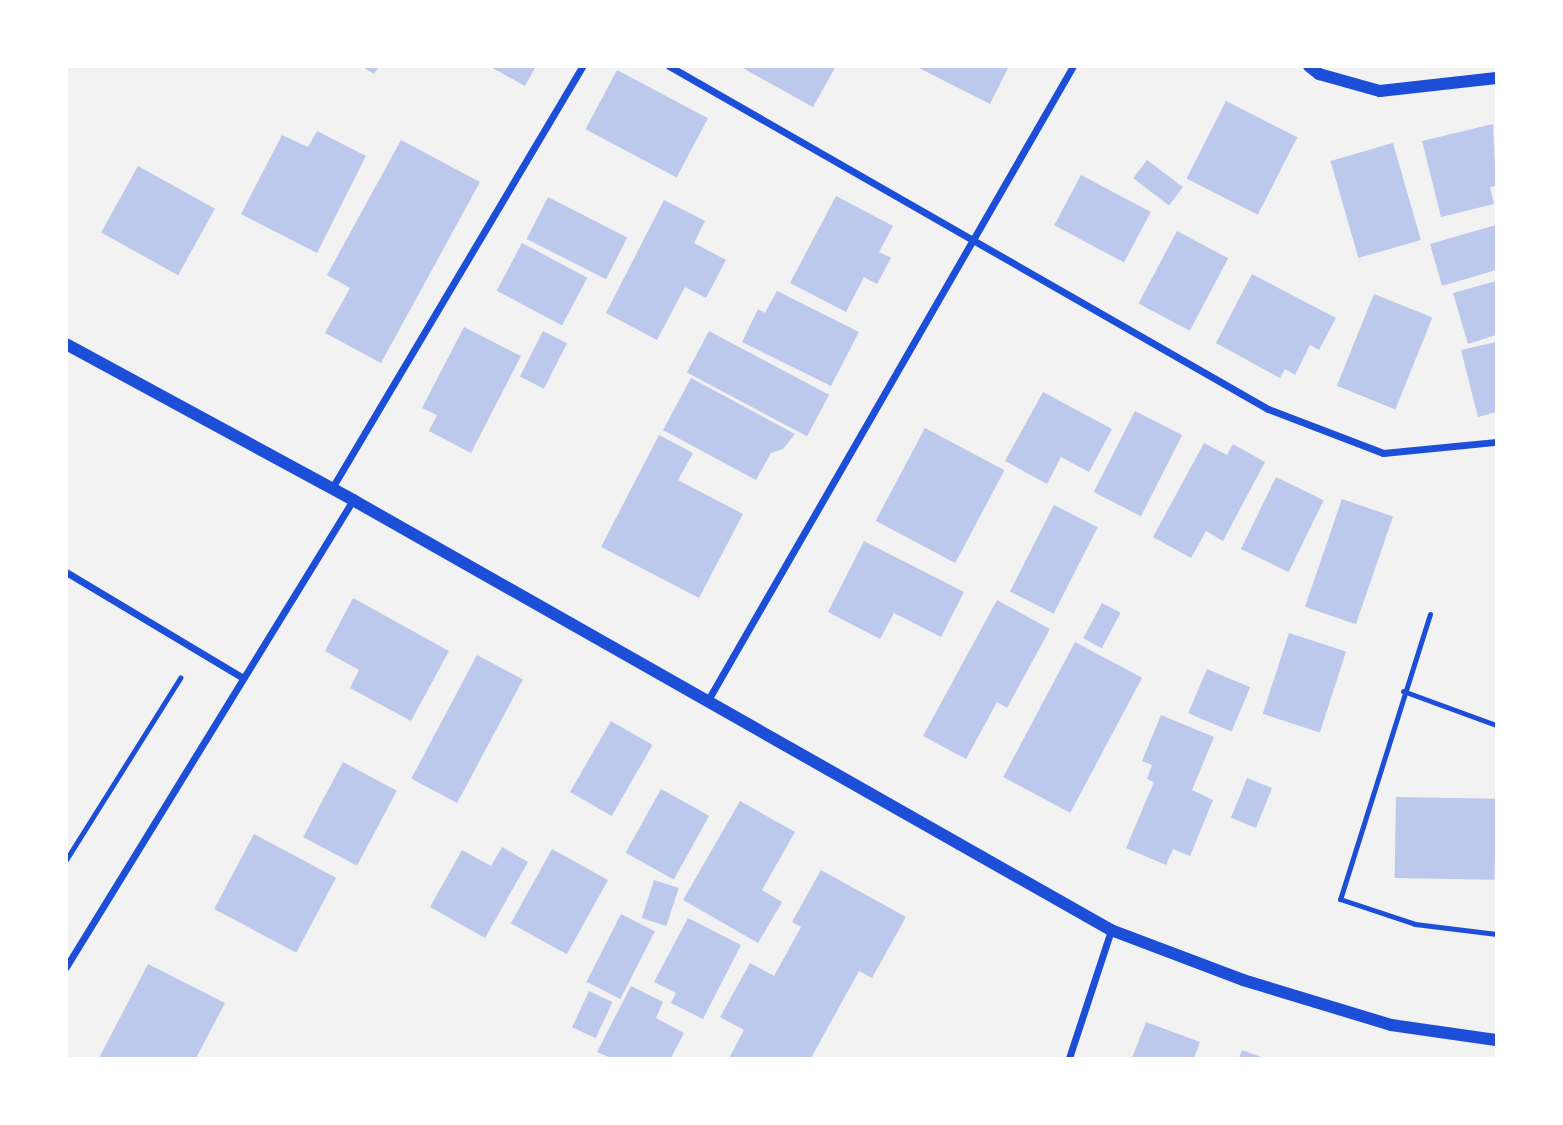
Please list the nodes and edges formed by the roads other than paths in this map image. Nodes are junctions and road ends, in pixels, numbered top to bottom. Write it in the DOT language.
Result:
graph roads {
  1 [pos="583,66"];
  2 [pos="668,66"];
  3 [pos="1073,66"];
  4 [pos="1308,66"];
  5 [pos="1496,78"];
  6 [pos="973,237"];
  7 [pos="66,344"];
  8 [pos="1496,442"];
  9 [pos="332,488"];
  10 [pos="353,500"];
  11 [pos="66,572"];
  12 [pos="1430,614"];
  13 [pos="243,678"];
  14 [pos="1403,691"];
  15 [pos="708,700"];
  16 [pos="1496,725"];
  17 [pos="1111,930"];
  18 [pos="1496,934"];
  19 [pos="66,967"];
  20 [pos="1496,1040"];
  21 [pos="1069,1059"];
  1 -- 9 [label="street"];
  2 -- 6 [label="street"];
  3 -- 6 [label="street"];
  4 -- 5 [label="street"];
  6 -- 8 [label="street"];
  6 -- 15 [label="street"];
  7 -- 9 [label="street"];
  9 -- 10 [label="street"];
  10 -- 13 [label="street"];
  10 -- 15 [label="street"];
  11 -- 13 [label="street"];
  12 -- 14 [label="lane"];
  13 -- 19 [label="street"];
  14 -- 16 [label="lane"];
  14 -- 18 [label="lane"];
  15 -- 17 [label="street"];
  17 -- 20 [label="street"];
  17 -- 21 [label="street"];
}
